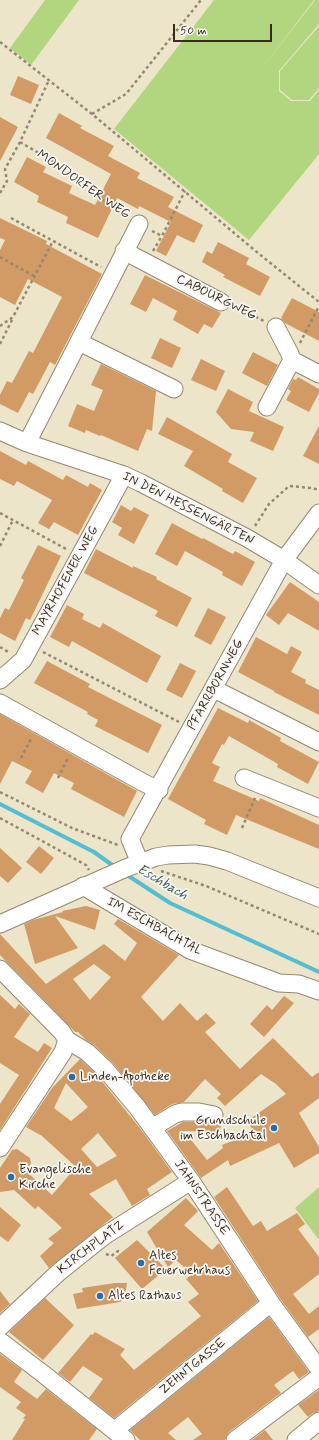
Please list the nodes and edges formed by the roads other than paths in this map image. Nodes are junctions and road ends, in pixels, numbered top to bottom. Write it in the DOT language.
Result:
graph roads {
  1 [pos="139,224"];
  2 [pos="124,251"];
  3 [pos="221,302"];
  4 [pos="276,327"];
  5 [pos="79,342"];
  6 [pos="292,360"];
  7 [pos="319,374"];
  8 [pos="174,389"];
  9 [pos="267,407"];
  10 [pos="0,432"];
  11 [pos="27,443"];
  12 [pos="124,475"];
  13 [pos="319,513"];
  14 [pos="284,560"];
  15 [pos="319,585"];
  16 [pos="0,680"];
  17 [pos="214,689"];
  18 [pos="0,703"];
  19 [pos="319,742"];
  20 [pos="244,778"];
  21 [pos="159,790"];
  22 [pos="319,808"];
  23 [pos="133,865"];
  24 [pos="89,884"];
  25 [pos="319,898"];
  26 [pos="0,924"];
  27 [pos="0,969"];
  28 [pos="319,991"];
  29 [pos="67,1040"];
  30 [pos="214,1115"];
  31 [pos="152,1128"];
  32 [pos="0,1148"];
  33 [pos="191,1181"];
  34 [pos="271,1303"];
  35 [pos="0,1326"];
  36 [pos="0,1341"];
  37 [pos="319,1369"];
  38 [pos="319,1377"];
  39 [pos="319,1421"];
  40 [pos="120,1435"];
  41 [pos="235,1440"];
  42 [pos="296,1440"];
  1 -- 2 [label="street, MONDORFER WEG"];
  2 -- 3 [label="street, CABOURGWEG"];
  2 -- 5 [label="street, MONDORFER WEG"];
  4 -- 6 [label="street"];
  5 -- 8 [label="street"];
  5 -- 11 [label="street, MONDORFER WEG"];
  6 -- 7 [label="street"];
  6 -- 9 [label="street"];
  10 -- 11 [label="street, IN DEN HESSENGÄRTEN"];
  11 -- 12 [label="street, IN DEN HESSENGÄRTEN"];
  12 -- 14 [label="street, IN DEN HESSENGÄRTEN"];
  12 -- 16 [label="street, MAYRHOFENER WEG"];
  13 -- 14 [label="street, PFARRBORNWEG"];
  14 -- 15 [label="street, IN DEN HESSENGÄRTEN"];
  14 -- 17 [label="street, PFARRBORNWEG"];
  17 -- 19 [label="street"];
  17 -- 21 [label="street, PFARRBORNWEG"];
  18 -- 21 [label="street"];
  20 -- 22 [label="street"];
  21 -- 23 [label="street, PFARRBORNWEG"];
  23 -- 24 [label="street"];
  23 -- 25 [label="street"];
  24 -- 26 [label="street"];
  24 -- 28 [label="street, IM ESCHBACHTAL"];
  27 -- 29 [label="street"];
  29 -- 31 [label="street, JAHNSTRASSE"];
  29 -- 32 [label="street"];
  30 -- 31 [label="street"];
  31 -- 33 [label="street, JAHNSTRASSE"];
  33 -- 34 [label="street, JAHNSTRASSE"];
  33 -- 35 [label="street, KIRCHPLATZ"];
  34 -- 37 [label="street, JAHNSTRASSE"];
  34 -- 40 [label="street, ZEHNTGASSE"];
  36 -- 40 [label="street"];
  38 -- 41 [label="street"];
  39 -- 42 [label="street"];
}
